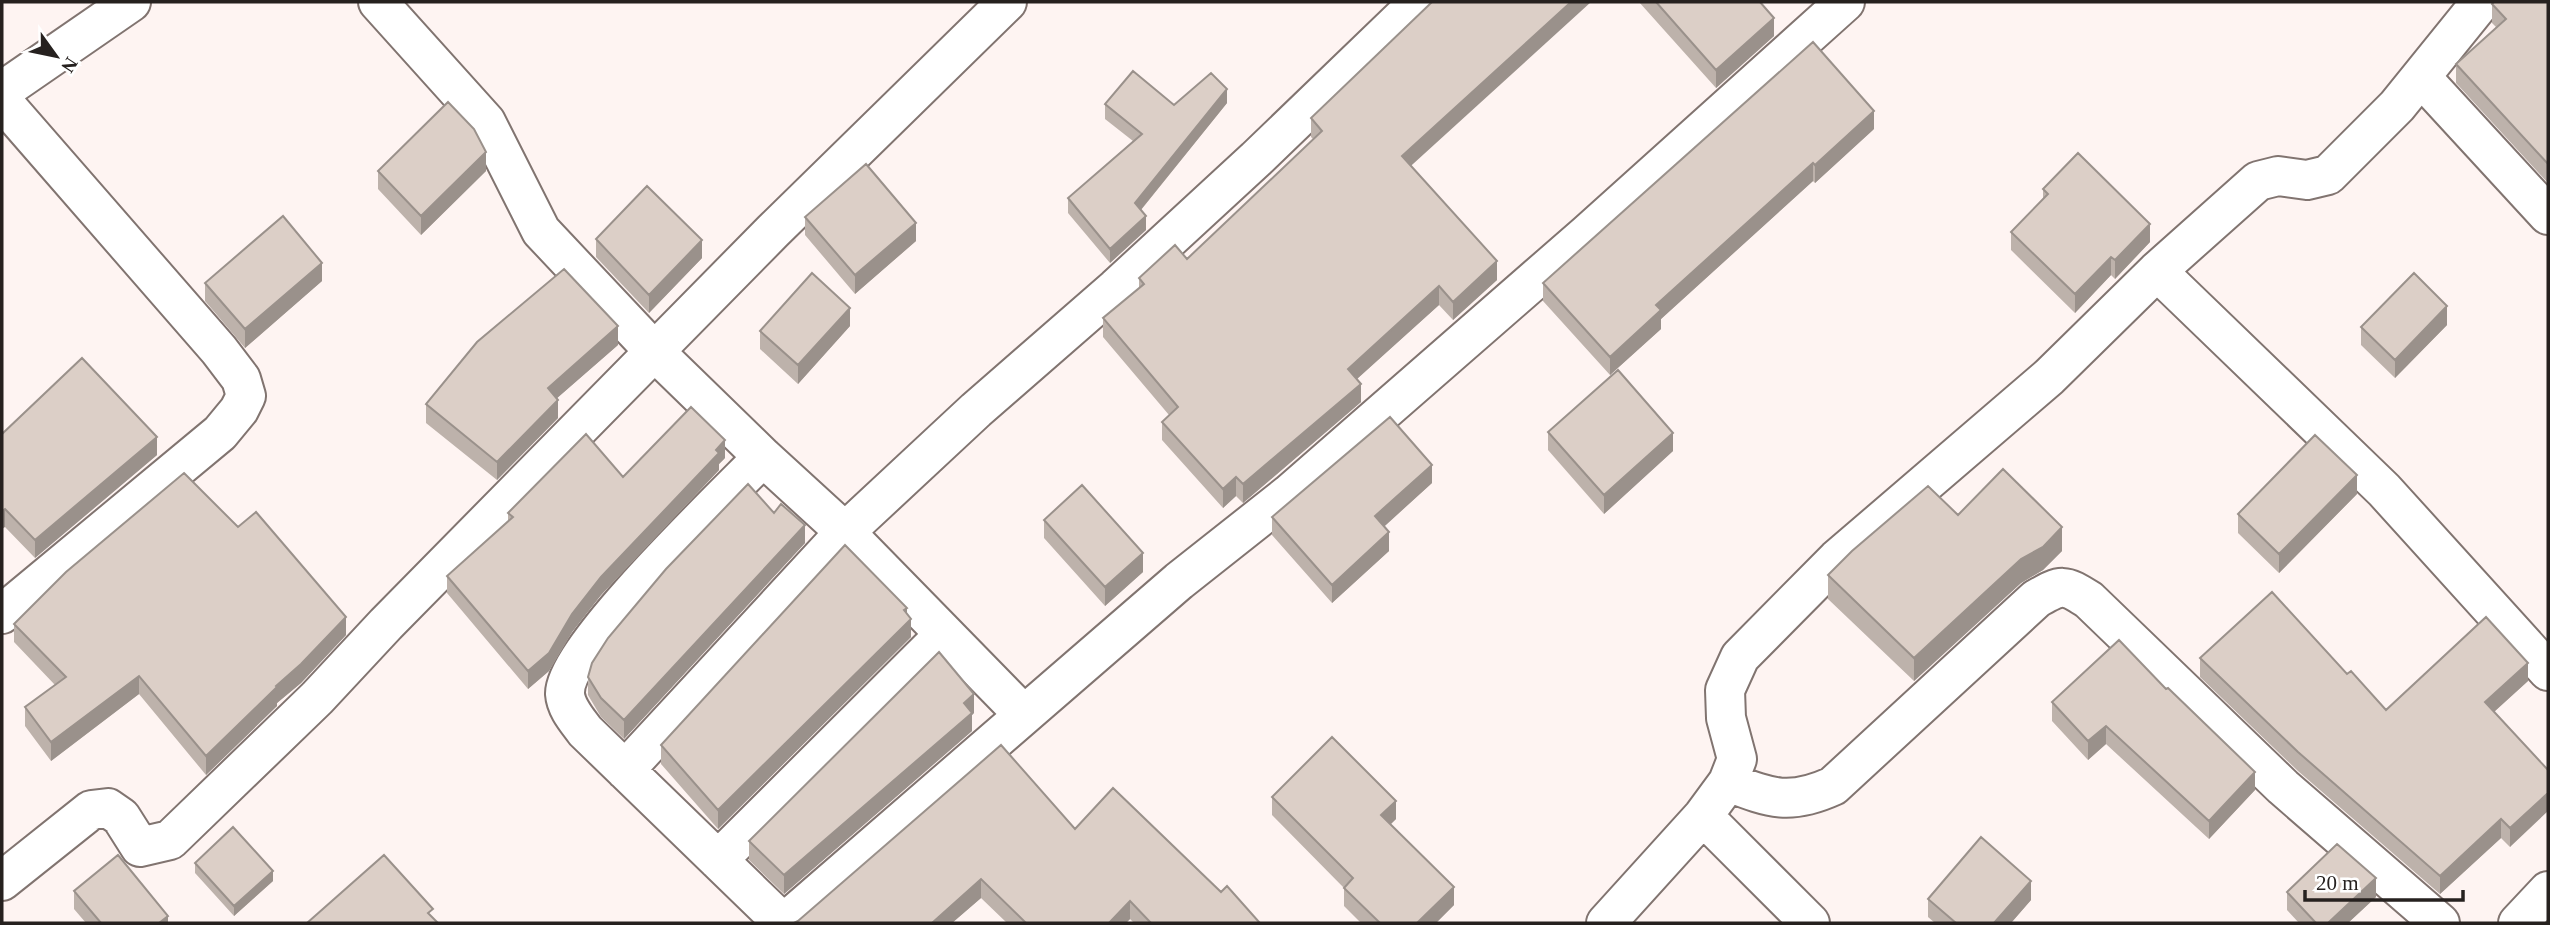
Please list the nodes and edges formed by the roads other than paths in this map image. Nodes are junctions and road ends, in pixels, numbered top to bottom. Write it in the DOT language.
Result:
graph roads {
  1 [pos="131,2"];
  2 [pos="378,2"];
  3 [pos="1007,2"];
  4 [pos="1419,2"];
  5 [pos="1845,2"];
  6 [pos="2481,2"];
  7 [pos="2421,77"];
  8 [pos="2,91"];
  9 [pos="2,101"];
  10 [pos="2548,215"];
  11 [pos="2157,271"];
  12 [pos="654,351"];
  13 [pos="763,457"];
  14 [pos="845,532"];
  15 [pos="2,614"];
  16 [pos="944,635"];
  17 [pos="2548,671"];
  18 [pos="1024,715"];
  19 [pos="625,769"];
  20 [pos="1728,782"];
  21 [pos="1703,816"];
  22 [pos="718,860"];
  23 [pos="2,881"];
  24 [pos="2548,891"];
  25 [pos="783,923"];
  26 [pos="1606,923"];
  27 [pos="1810,923"];
  28 [pos="2440,923"];
  29 [pos="2518,923"];
  1 -- 8 [label="street"];
  2 -- 12 [label="street"];
  3 -- 12 [label="street"];
  4 -- 14 [label="street"];
  5 -- 18 [label="street"];
  6 -- 7 [label="street"];
  7 -- 10 [label="street"];
  7 -- 11 [label="street"];
  9 -- 15 [label="street"];
  11 -- 17 [label="street"];
  11 -- 20 [label="street"];
  12 -- 13 [label="street"];
  12 -- 23 [label="street"];
  13 -- 14 [label="street"];
  13 -- 19 [label="street"];
  14 -- 16 [label="street"];
  14 -- 19 [label="street"];
  16 -- 18 [label="street"];
  16 -- 22 [label="street"];
  18 -- 25 [label="street"];
  19 -- 22 [label="street"];
  20 -- 21 [label="street"];
  20 -- 28 [label="street"];
  21 -- 26 [label="street"];
  21 -- 27 [label="street"];
  22 -- 25 [label="street"];
  24 -- 29 [label="street"];
}
